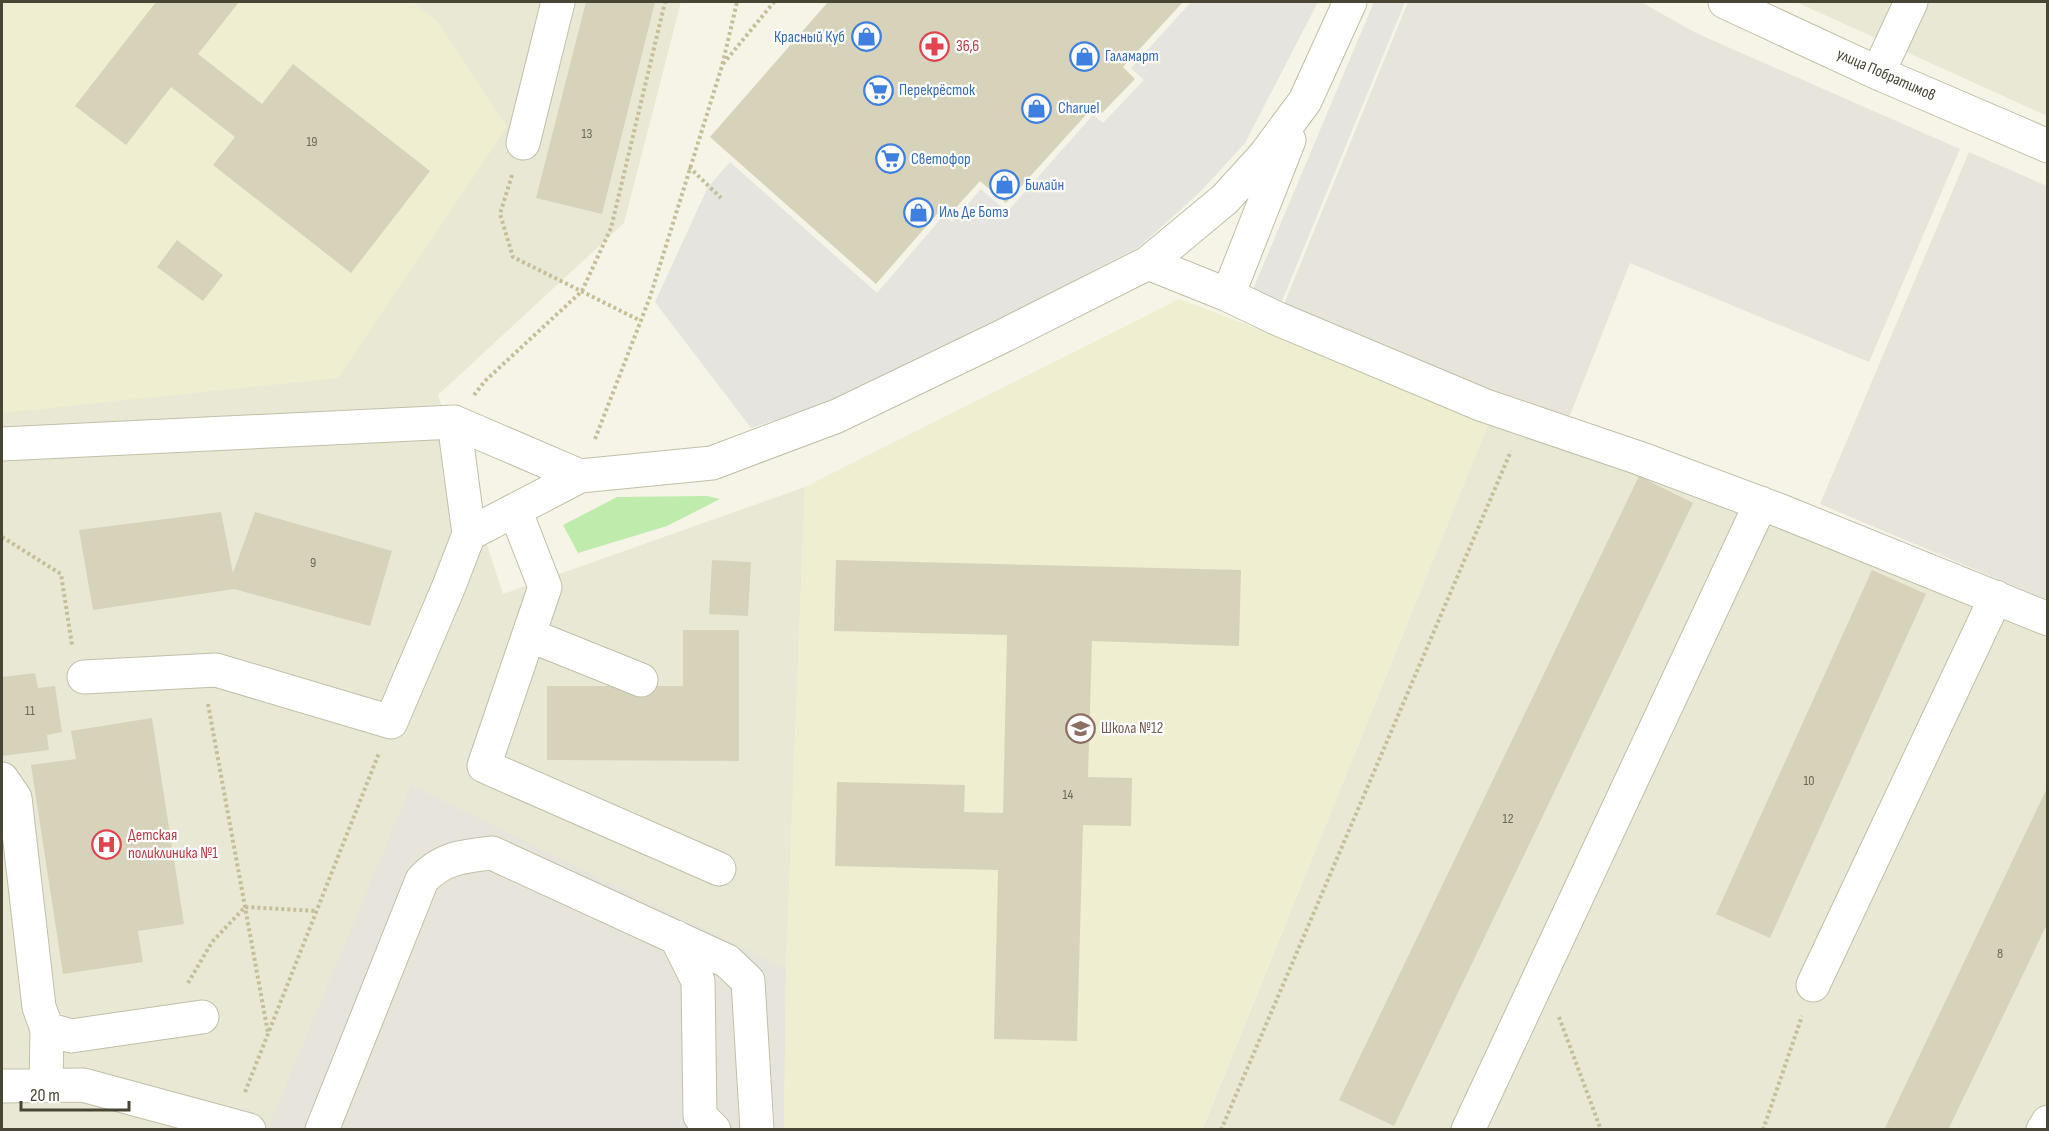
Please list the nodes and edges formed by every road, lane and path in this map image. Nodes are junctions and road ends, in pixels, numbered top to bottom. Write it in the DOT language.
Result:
graph roads {
  1 [pos="558,2"];
  2 [pos="665,2"];
  3 [pos="737,2"];
  4 [pos="774,2"];
  5 [pos="1350,2"];
  6 [pos="1725,2"];
  7 [pos="1911,2"];
  8 [pos="722,66"];
  9 [pos="1878,73"];
  10 [pos="1305,101"];
  11 [pos="523,143"];
  12 [pos="2048,146"];
  13 [pos="689,167"];
  14 [pos="721,198"];
  15 [pos="1148,263"];
  16 [pos="582,291"];
  17 [pos="1228,295"];
  18 [pos="641,321"];
  19 [pos="1525,419"];
  20 [pos="454,422"];
  21 [pos="2,444"];
  22 [pos="580,476"];
  23 [pos="1761,503"];
  24 [pos="515,510"];
  25 [pos="469,534"];
  26 [pos="2,537"];
  27 [pos="1996,597"];
  28 [pos="2048,619"];
  29 [pos="529,635"];
  30 [pos="202,671"];
  31 [pos="84,677"];
  32 [pos="641,680"];
  33 [pos="391,722"];
  34 [pos="2,779"];
  35 [pos="719,869"];
  36 [pos="245,908"];
  37 [pos="317,911"];
  38 [pos="676,937"];
  39 [pos="1542,972"];
  40 [pos="1813,985"];
  41 [pos="202,1017"];
  42 [pos="165,1023"];
  43 [pos="47,1029"];
  44 [pos="268,1034"];
  45 [pos="46,1085"];
  46 [pos="2,1086"];
  47 [pos="2048,1122"];
  48 [pos="241,1127"];
  49 [pos="322,1130"];
  50 [pos="714,1130"];
  51 [pos="757,1130"];
  52 [pos="1221,1130"];
  53 [pos="1468,1130"];
  54 [pos="1601,1130"];
  55 [pos="1763,1130"];
  56 [pos="2043,1130"];
  1 -- 11 [label="street"];
  2 -- 16 [label="path"];
  3 -- 8 [label="path"];
  4 -- 8 [label="path"];
  5 -- 10 [label="street"];
  6 -- 9 [label="street, улица Побратимов"];
  7 -- 9 [label="street"];
  8 -- 13 [label="path"];
  9 -- 12 [label="street, улица Побратимов"];
  10 -- 15 [label="street"];
  10 -- 17 [label="street"];
  11 -- 16 [label="path"];
  13 -- 14 [label="path"];
  13 -- 18 [label="path"];
  15 -- 17 [label="street"];
  15 -- 22 [label="street"];
  16 -- 18 [label="path"];
  16 -- 20 [label="path"];
  17 -- 19 [label="street"];
  18 -- 22 [label="path"];
  19 -- 23 [label="street"];
  19 -- 52 [label="path"];
  20 -- 21 [label="street"];
  20 -- 22 [label="street"];
  20 -- 25 [label="street"];
  22 -- 24 [label="street"];
  23 -- 27 [label="street"];
  23 -- 39 [label="street"];
  24 -- 25 [label="street"];
  24 -- 29 [label="street"];
  25 -- 33 [label="street"];
  26 -- 31 [label="path"];
  27 -- 28 [label="street"];
  27 -- 40 [label="street"];
  29 -- 32 [label="street"];
  29 -- 35 [label="street"];
  30 -- 31 [label="street"];
  30 -- 33 [label="street"];
  30 -- 36 [label="path"];
  33 -- 37 [label="path"];
  34 -- 43 [label="street"];
  36 -- 37 [label="path"];
  36 -- 42 [label="path"];
  36 -- 44 [label="path"];
  37 -- 44 [label="path"];
  38 -- 49 [label="street"];
  38 -- 50 [label="street"];
  38 -- 51 [label="street"];
  39 -- 53 [label="street"];
  39 -- 54 [label="path"];
  40 -- 55 [label="path"];
  41 -- 42 [label="street"];
  42 -- 43 [label="street"];
  43 -- 45 [label="street"];
  44 -- 48 [label="path"];
  45 -- 46 [label="street"];
  45 -- 48 [label="street"];
  47 -- 56 [label="street"];
}
